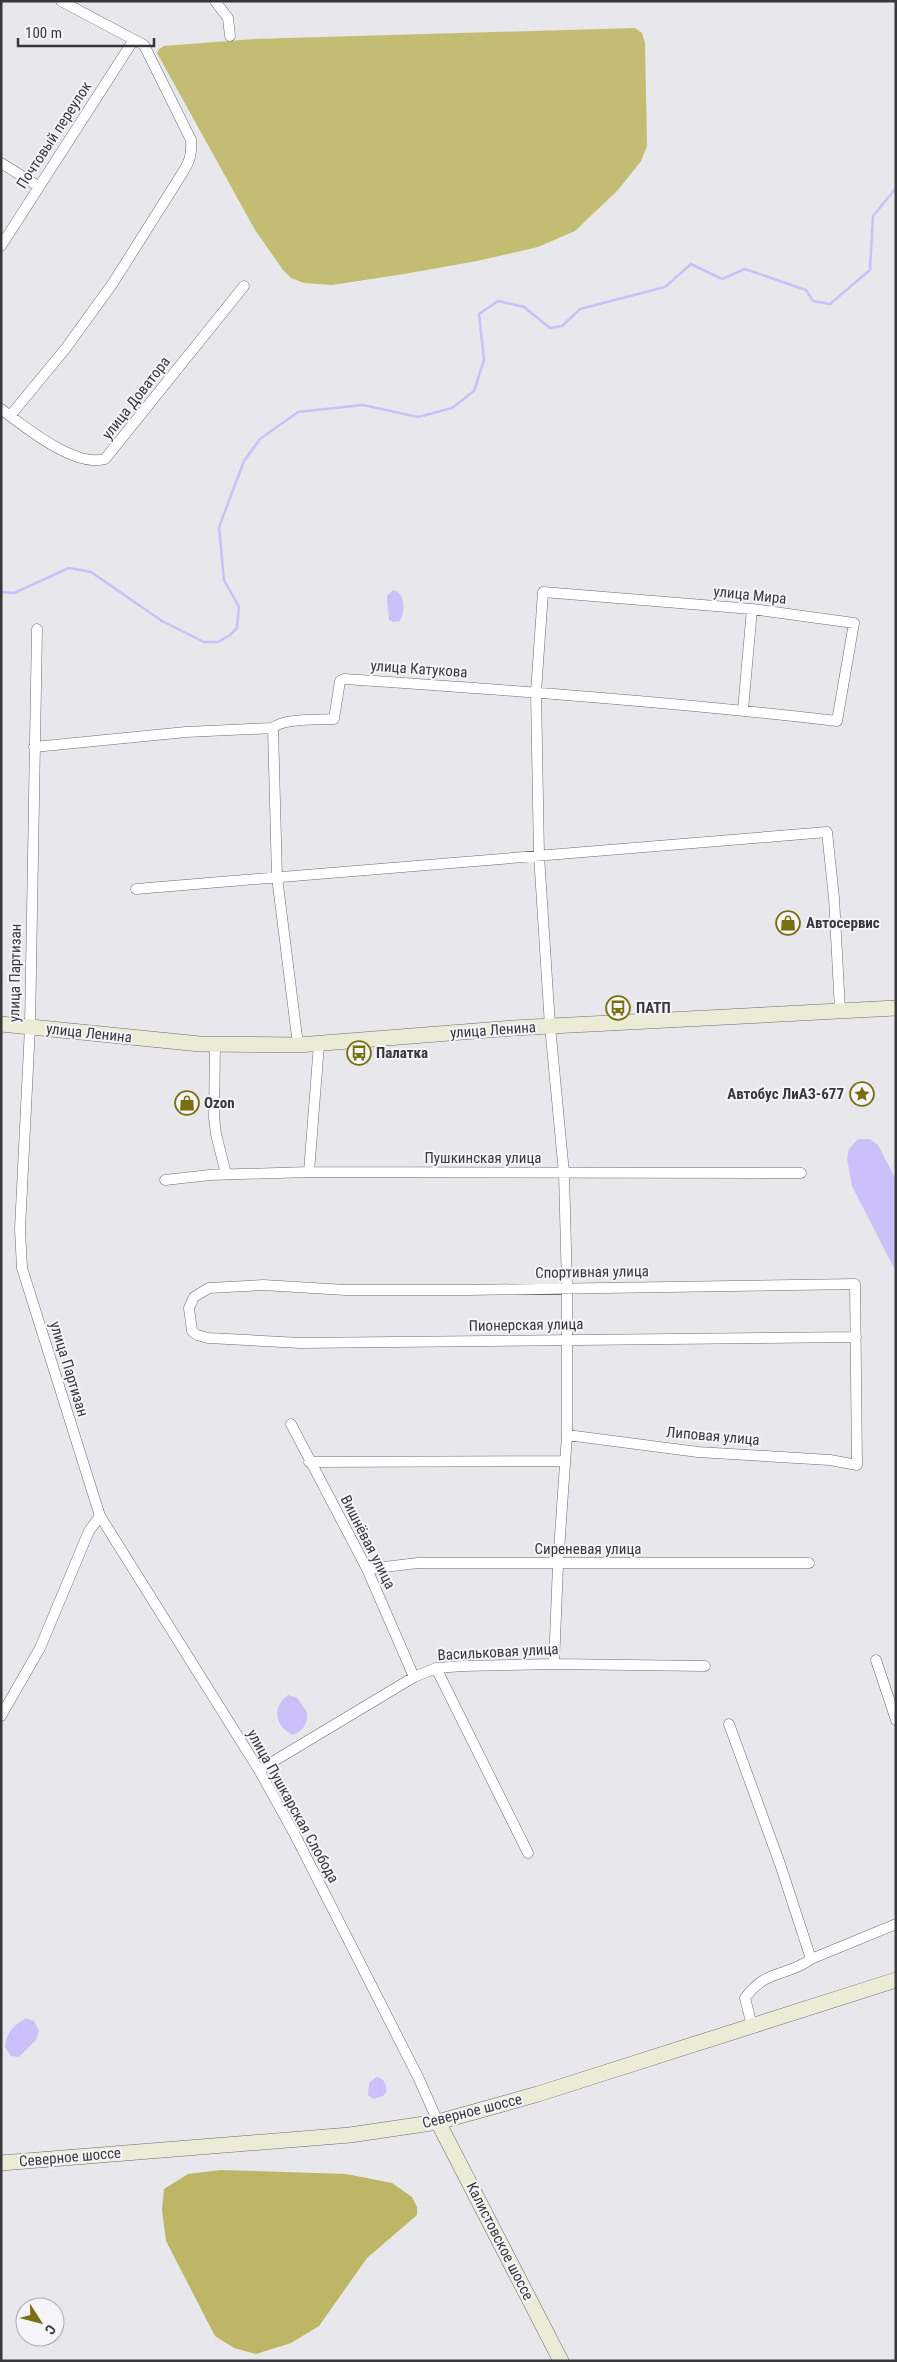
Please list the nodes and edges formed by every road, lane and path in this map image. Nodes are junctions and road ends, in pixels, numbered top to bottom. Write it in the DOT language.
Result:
graph roads {
  1 [pos="61,1"];
  2 [pos="215,1"];
  3 [pos="230,36"];
  4 [pos="132,41"];
  5 [pos="1,162"];
  6 [pos="38,186"];
  7 [pos="1,246"];
  8 [pos="244,286"];
  9 [pos="6,413"];
  10 [pos="752,609"];
  11 [pos="37,629"];
  12 [pos="536,692"];
  13 [pos="743,710"];
  14 [pos="837,721"];
  15 [pos="273,728"];
  16 [pos="34,747"];
  17 [pos="539,855"];
  18 [pos="277,877"];
  19 [pos="136,889"];
  20 [pos="896,1008"];
  21 [pos="840,1010"];
  22 [pos="1,1024"];
  23 [pos="550,1026"];
  24 [pos="30,1027"];
  25 [pos="215,1044"];
  26 [pos="319,1044"];
  27 [pos="298,1045"];
  28 [pos="309,1172"];
  29 [pos="564,1173"];
  30 [pos="801,1173"];
  31 [pos="226,1174"];
  32 [pos="165,1180"];
  33 [pos="567,1288"];
  34 [pos="197,1335"];
  35 [pos="856,1338"];
  36 [pos="567,1340"];
  37 [pos="291,1424"];
  38 [pos="567,1435"];
  39 [pos="565,1461"];
  40 [pos="309,1462"];
  41 [pos="857,1465"];
  42 [pos="100,1516"];
  43 [pos="809,1563"];
  44 [pos="558,1564"];
  45 [pos="367,1569"];
  46 [pos="876,1660"];
  47 [pos="554,1664"];
  48 [pos="705,1666"];
  49 [pos="436,1668"];
  50 [pos="414,1677"];
  51 [pos="1,1716"];
  52 [pos="896,1720"];
  53 [pos="729,1724"];
  54 [pos="258,1770"];
  55 [pos="528,1853"];
  56 [pos="896,1924"];
  57 [pos="811,1959"];
  58 [pos="896,1980"];
  59 [pos="752,2026"];
  60 [pos="438,2122"];
  61 [pos="1,2163"];
  62 [pos="561,2361"];
  1 -- 4 [label="street"];
  2 -- 3 [label="street"];
  4 -- 6 [label="street, Почтовый переулок"];
  4 -- 9 [label="street"];
  5 -- 6 [label="street"];
  6 -- 7 [label="street, Почтовый переулок"];
  8 -- 9 [label="street, улица Доватора"];
  10 -- 12 [label="street, улица Мира"];
  10 -- 13 [label="street"];
  10 -- 14 [label="street, улица Мира"];
  11 -- 16 [label="street, улица Партизан"];
  12 -- 13 [label="street, улица Катукова"];
  12 -- 15 [label="street, улица Катукова"];
  12 -- 17 [label="street"];
  13 -- 14 [label="street, улица Катукова"];
  15 -- 16 [label="street, улица Катукова"];
  15 -- 18 [label="street"];
  16 -- 24 [label="street, улица Партизан"];
  17 -- 18 [label="street"];
  17 -- 21 [label="street"];
  17 -- 23 [label="street"];
  18 -- 19 [label="street"];
  18 -- 27 [label="street"];
  20 -- 21 [label="main road, улица Ленина"];
  21 -- 23 [label="main road, улица Ленина"];
  22 -- 24 [label="main road, улица Ленина"];
  23 -- 26 [label="main road, улица Ленина"];
  23 -- 29 [label="street"];
  24 -- 25 [label="main road, улица Ленина"];
  24 -- 42 [label="street, улица Партизан"];
  25 -- 27 [label="main road, улица Ленина"];
  25 -- 31 [label="street"];
  26 -- 27 [label="main road, улица Ленина"];
  26 -- 28 [label="street"];
  28 -- 29 [label="street, Пушкинская улица"];
  28 -- 31 [label="street, Пушкинская улица"];
  29 -- 30 [label="street, Пушкинская улица"];
  29 -- 33 [label="street"];
  31 -- 32 [label="street, Пушкинская улица"];
  33 -- 34 [label="street, Спортивная улица"];
  33 -- 35 [label="street, Спортивная улица"];
  33 -- 36 [label="street"];
  34 -- 36 [label="street, Пионерская улица"];
  35 -- 36 [label="street, Пионерская улица"];
  35 -- 41 [label="street, Спортивная улица"];
  36 -- 38 [label="street"];
  37 -- 40 [label="street, Вишнёвая улица"];
  38 -- 39 [label="street"];
  38 -- 41 [label="street, Липовая улица"];
  39 -- 40 [label="street"];
  39 -- 44 [label="street"];
  40 -- 45 [label="street, Вишнёвая улица"];
  42 -- 51 [label="street"];
  42 -- 54 [label="street, улица Пушкарская Слобода"];
  43 -- 44 [label="street, Сиреневая улица"];
  44 -- 45 [label="street, Сиреневая улица"];
  44 -- 47 [label="street"];
  45 -- 50 [label="street, Вишнёвая улица"];
  46 -- 52 [label="street"];
  47 -- 48 [label="street, Васильковая улица"];
  47 -- 49 [label="street, Васильковая улица"];
  49 -- 50 [label="street, Васильковая улица"];
  49 -- 55 [label="street"];
  50 -- 54 [label="street, Васильковая улица"];
  53 -- 57 [label="street"];
  54 -- 60 [label="street, улица Пушкарская Слобода"];
  56 -- 57 [label="street"];
  57 -- 59 [label="street"];
  58 -- 59 [label="main road, Северное шоссе"];
  59 -- 60 [label="main road, Северное шоссе"];
  60 -- 61 [label="main road, Северное шоссе"];
  60 -- 62 [label="main road, Калистовское шоссе"];
}
